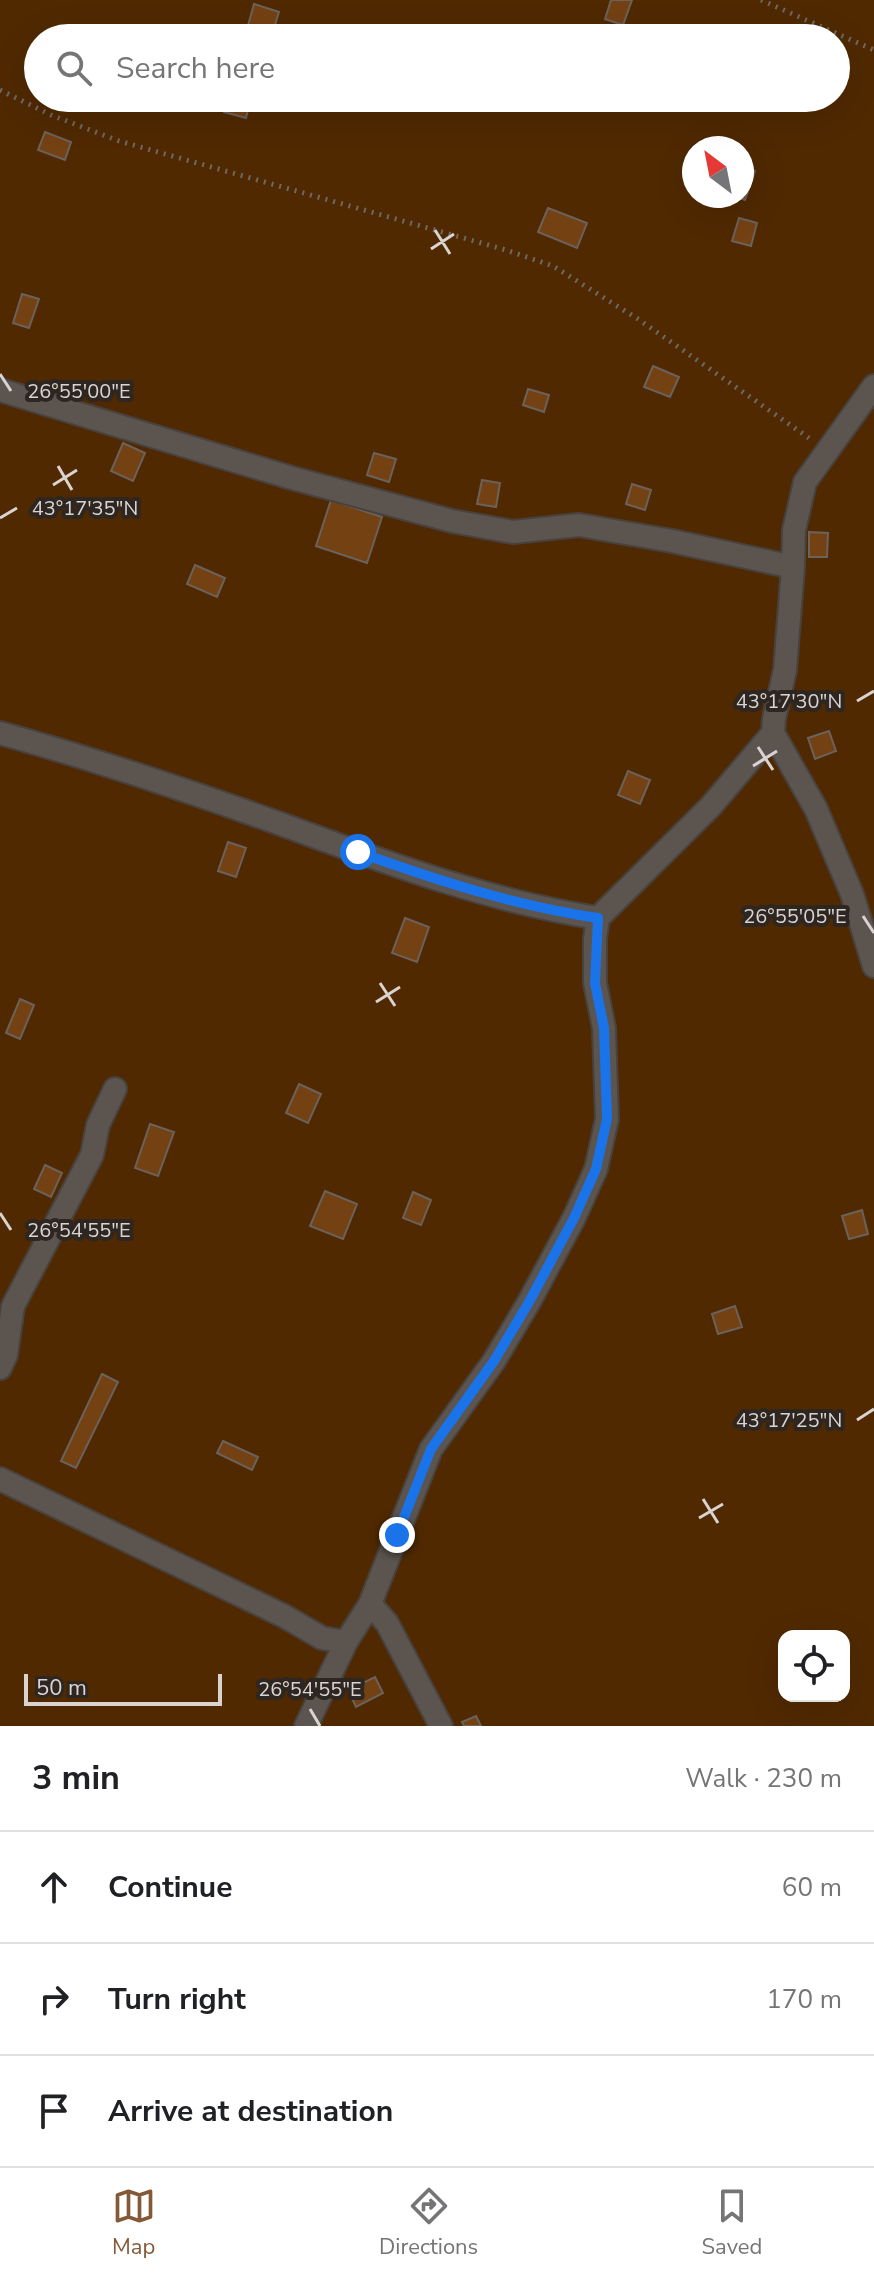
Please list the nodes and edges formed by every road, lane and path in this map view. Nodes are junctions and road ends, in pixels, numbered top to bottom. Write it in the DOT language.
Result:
graph roads {
  1 [pos="761,0"];
  2 [pos="815,24"];
  3 [pos="850,39"];
  4 [pos="874,50"];
  5 [pos="0,90"];
  6 [pos="24,102"];
  7 [pos="45,112"];
  8 [pos="874,386"];
  9 [pos="0,390"];
  10 [pos="826,450"];
  11 [pos="793,567"];
  12 [pos="0,733"];
  13 [pos="773,733"];
  14 [pos="598,918"];
  15 [pos="874,966"];
  16 [pos="115,1089"];
  17 [pos="0,1368"];
  18 [pos="0,1479"];
  19 [pos="370,1604"];
  20 [pos="346,1642"];
  21 [pos="306,1726"];
  22 [pos="441,1726"];
  1 -- 2 [label="path"];
  3 -- 4 [label="path"];
  5 -- 6 [label="path"];
  7 -- 10 [label="path"];
  8 -- 10 [label="street"];
  9 -- 11 [label="street"];
  10 -- 11 [label="street"];
  11 -- 13 [label="street"];
  12 -- 14 [label="street"];
  13 -- 14 [label="street"];
  13 -- 15 [label="street"];
  14 -- 19 [label="street"];
  16 -- 17 [label="street"];
  18 -- 20 [label="street"];
  19 -- 20 [label="street"];
  19 -- 22 [label="street"];
  20 -- 21 [label="street"];
}
